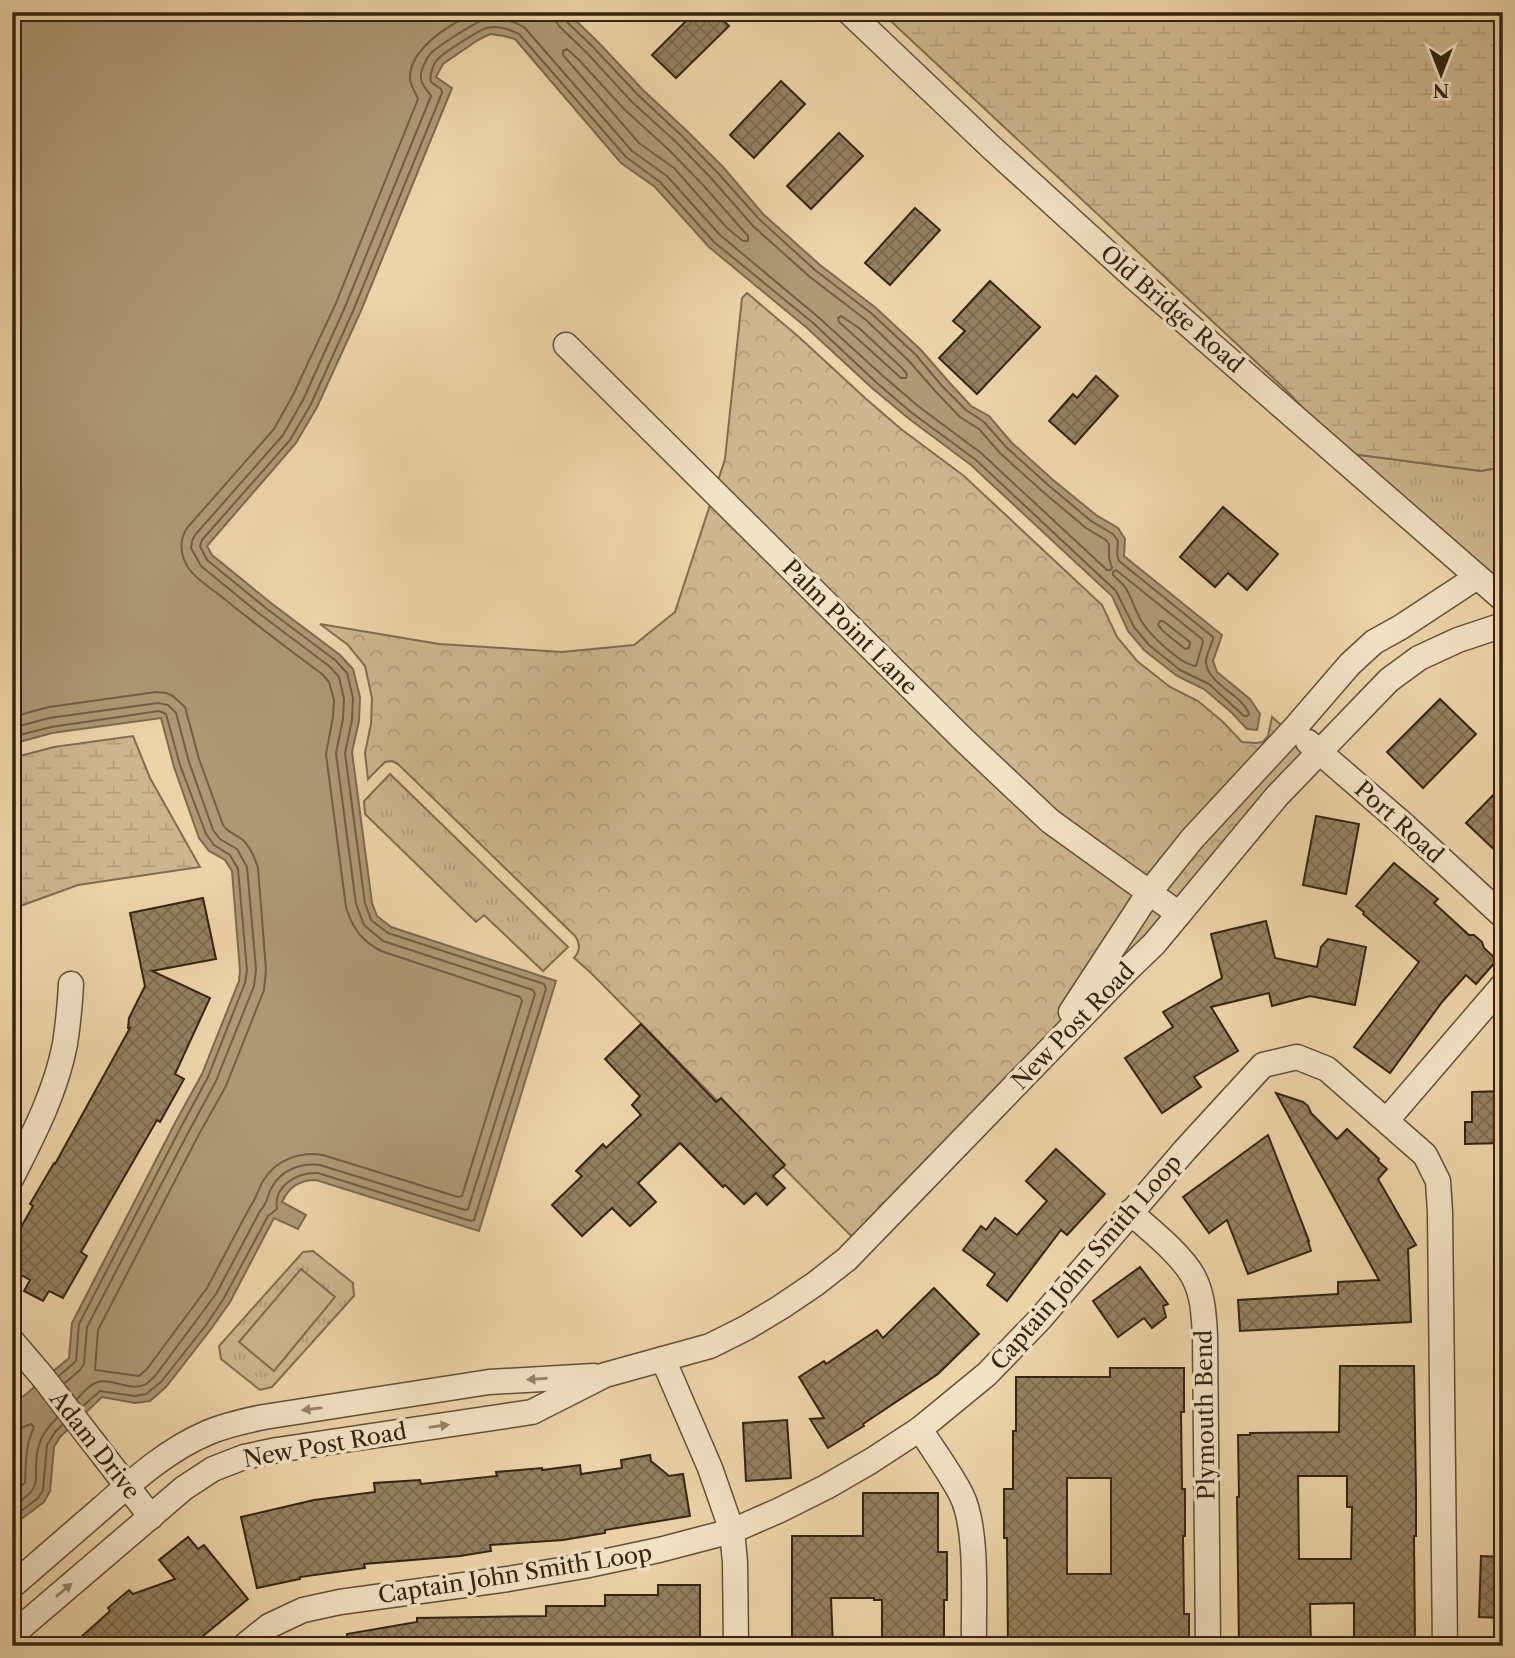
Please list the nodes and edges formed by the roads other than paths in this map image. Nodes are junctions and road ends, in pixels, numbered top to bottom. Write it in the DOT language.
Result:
graph roads {
  1 [pos="849,12"];
  2 [pos="566,345"];
  3 [pos="1477,577"];
  4 [pos="1503,598"];
  5 [pos="1503,625"];
  6 [pos="1293,730"];
  7 [pos="1320,752"];
  8 [pos="1148,894"];
  9 [pos="1179,914"];
  10 [pos="1503,916"];
  11 [pos="71,984"];
  12 [pos="1503,985"];
  13 [pos="1038,1061"];
  14 [pos="1387,1120"];
  15 [pos="12,1177"];
  16 [pos="1130,1212"];
  17 [pos="12,1341"];
  18 [pos="663,1359"];
  19 [pos="605,1375"];
  20 [pos="920,1429"];
  21 [pos="128,1486"];
  22 [pos="151,1517"];
  23 [pos="732,1531"];
  24 [pos="12,1586"];
  25 [pos="12,1635"];
  26 [pos="244,1646"];
  27 [pos="736,1646"];
  28 [pos="974,1646"];
  29 [pos="1208,1646"];
  30 [pos="1445,1646"];
  1 -- 3 [label="street, Old Bridge Road"];
  2 -- 8 [label="street, Palm Point Lane"];
  3 -- 4 [label="street, Old Bridge Road"];
  3 -- 6 [label="street"];
  5 -- 7 [label="street, New Post Road"];
  6 -- 7 [label="street, Port Road"];
  6 -- 8 [label="street"];
  7 -- 9 [label="street, New Post Road"];
  7 -- 10 [label="street, Port Road"];
  8 -- 9 [label="street, Palm Point Lane"];
  8 -- 13 [label="street"];
  9 -- 13 [label="street, New Post Road"];
  11 -- 15 [label="street"];
  12 -- 14 [label="street"];
  13 -- 18 [label="street, New Post Road"];
  14 -- 16 [label="street, Captain John Smith Loop"];
  14 -- 30 [label="street, Captain John Smith Loop"];
  16 -- 20 [label="street, Captain John Smith Loop"];
  16 -- 29 [label="street, Plymouth Bend"];
  17 -- 21 [label="street, Adam Drive"];
  18 -- 19 [label="street, New Post Road"];
  18 -- 23 [label="street"];
  19 -- 21 [label="street, New Post Road, one-way"];
  22 -- 19 [label="street, New Post Road, one-way"];
  20 -- 23 [label="street, Captain John Smith Loop"];
  20 -- 28 [label="street"];
  21 -- 22 [label="street, Adam Drive"];
  21 -- 24 [label="street, New Post Road"];
  25 -- 22 [label="street, New Post Road, one-way"];
  23 -- 26 [label="street, Captain John Smith Loop"];
  23 -- 27 [label="street"];
}
